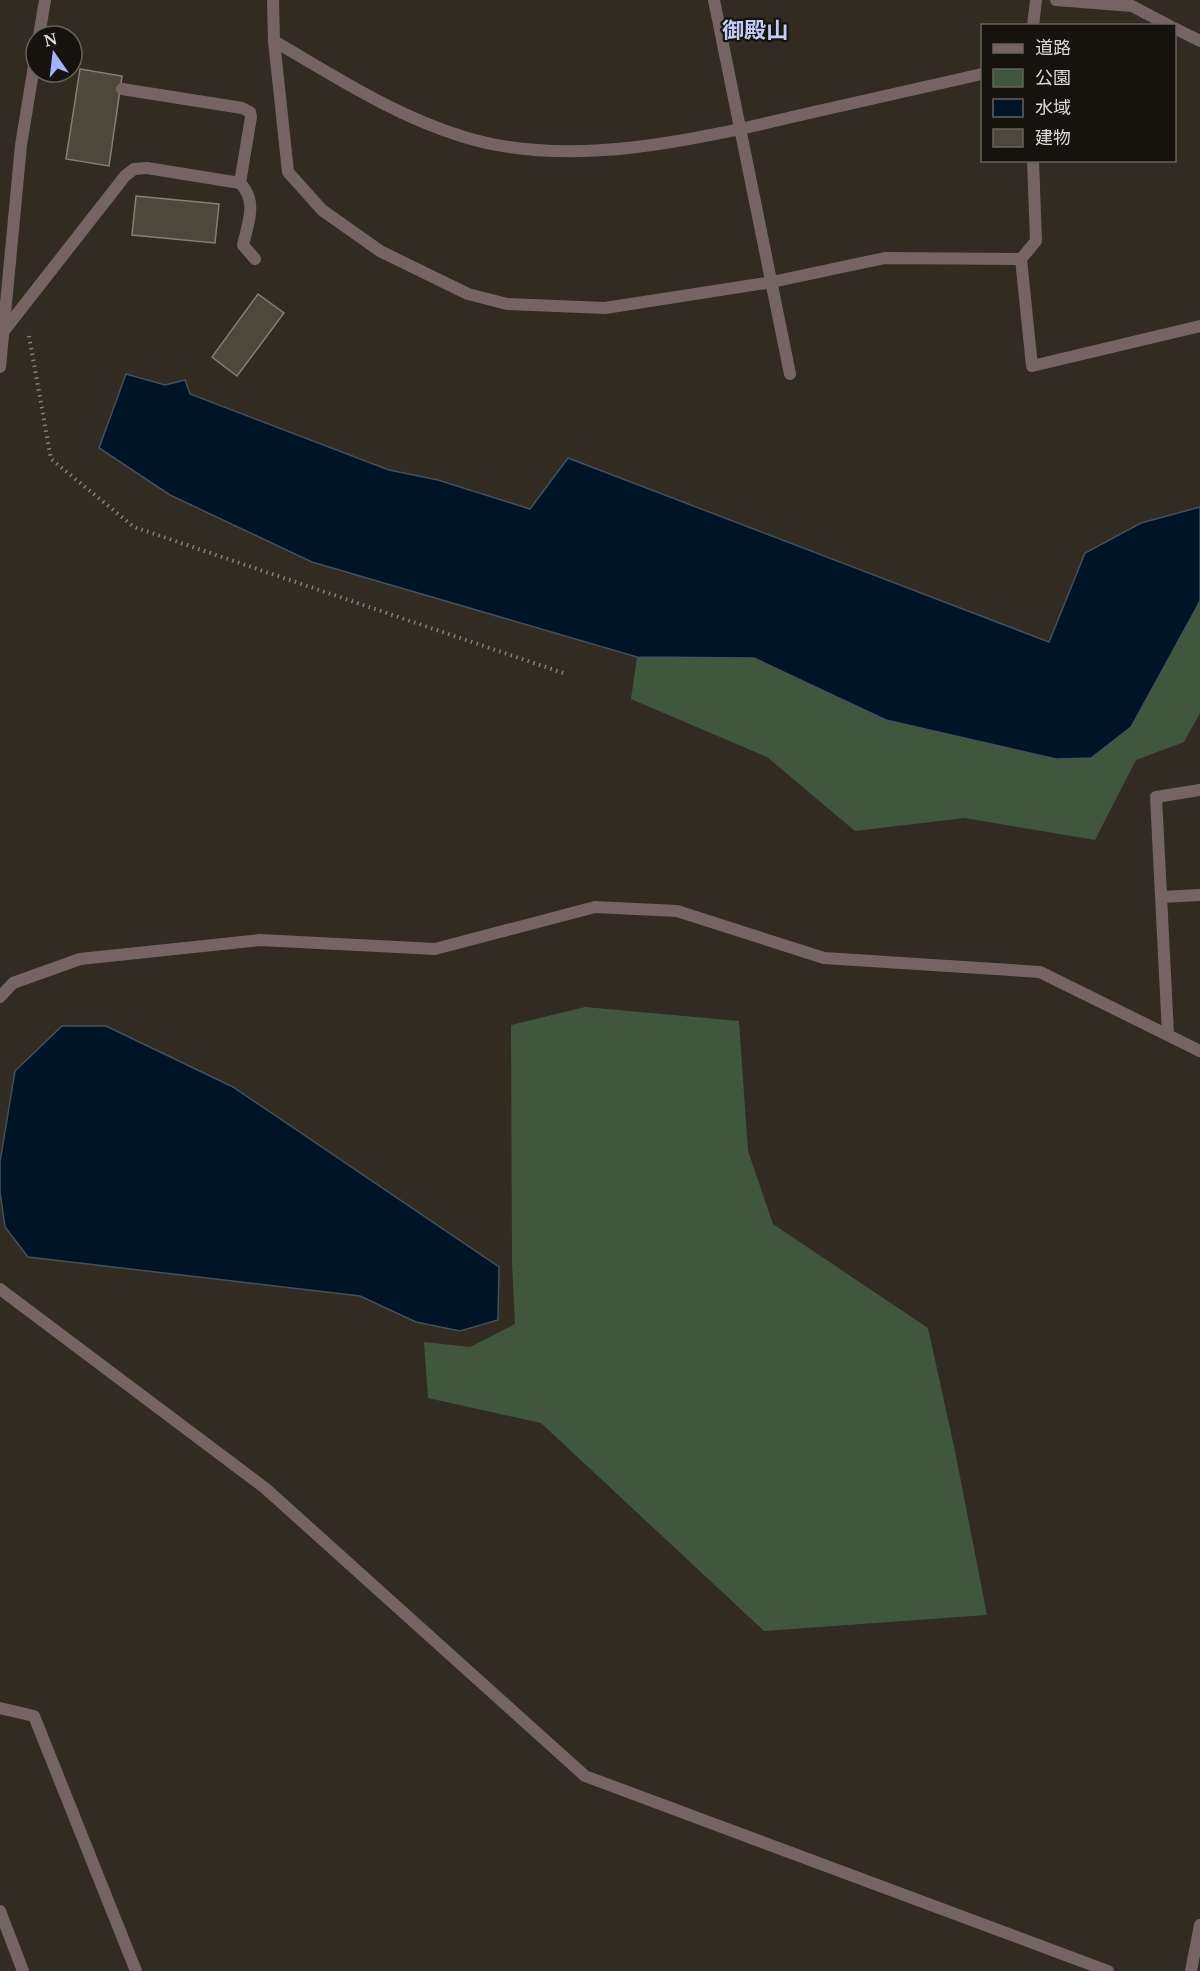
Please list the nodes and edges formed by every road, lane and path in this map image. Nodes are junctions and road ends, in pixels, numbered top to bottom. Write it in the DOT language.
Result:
graph roads {
  1 [pos="45,0"];
  2 [pos="273,0"];
  3 [pos="714,0"];
  4 [pos="1036,0"];
  5 [pos="1056,0"];
  6 [pos="41,24"];
  7 [pos="1033,24"];
  8 [pos="1166,24"];
  9 [pos="1176,29"];
  10 [pos="274,41"];
  11 [pos="1200,41"];
  12 [pos="981,74"];
  13 [pos="31,84"];
  14 [pos="122,89"];
  15 [pos="740,129"];
  16 [pos="1033,162"];
  17 [pos="240,183"];
  18 [pos="255,259"];
  19 [pos="1021,259"];
  20 [pos="772,282"];
  21 [pos="22,308"];
  22 [pos="1200,326"];
  23 [pos="3,332"];
  24 [pos="0,367"];
  25 [pos="790,374"];
  26 [pos="566,675"];
  27 [pos="1200,790"];
  28 [pos="1200,895"];
  29 [pos="1161,897"];
  30 [pos="0,997"];
  31 [pos="1168,1034"];
  32 [pos="1200,1051"];
  33 [pos="0,1289"];
  34 [pos="0,1708"];
  35 [pos="0,1911"];
  36 [pos="1200,1925"];
  37 [pos="23,1971"];
  38 [pos="136,1971"];
  39 [pos="1108,1971"];
  40 [pos="1191,1971"];
  1 -- 6 [label="street"];
  2 -- 10 [label="street"];
  3 -- 15 [label="street"];
  4 -- 7 [label="street"];
  5 -- 8 [label="street"];
  9 -- 11 [label="street"];
  10 -- 15 [label="street"];
  10 -- 20 [label="street"];
  12 -- 15 [label="street"];
  13 -- 23 [label="street"];
  14 -- 17 [label="street"];
  15 -- 20 [label="street"];
  16 -- 19 [label="street"];
  17 -- 18 [label="street"];
  17 -- 21 [label="street"];
  19 -- 20 [label="street"];
  19 -- 22 [label="street"];
  20 -- 25 [label="street"];
  21 -- 23 [label="street"];
  21 -- 26 [label="path"];
  23 -- 24 [label="street"];
  27 -- 29 [label="street"];
  28 -- 29 [label="street"];
  29 -- 31 [label="street"];
  30 -- 31 [label="street"];
  31 -- 32 [label="street"];
  33 -- 39 [label="street"];
  34 -- 38 [label="street"];
  35 -- 37 [label="street"];
  36 -- 40 [label="street"];
}
